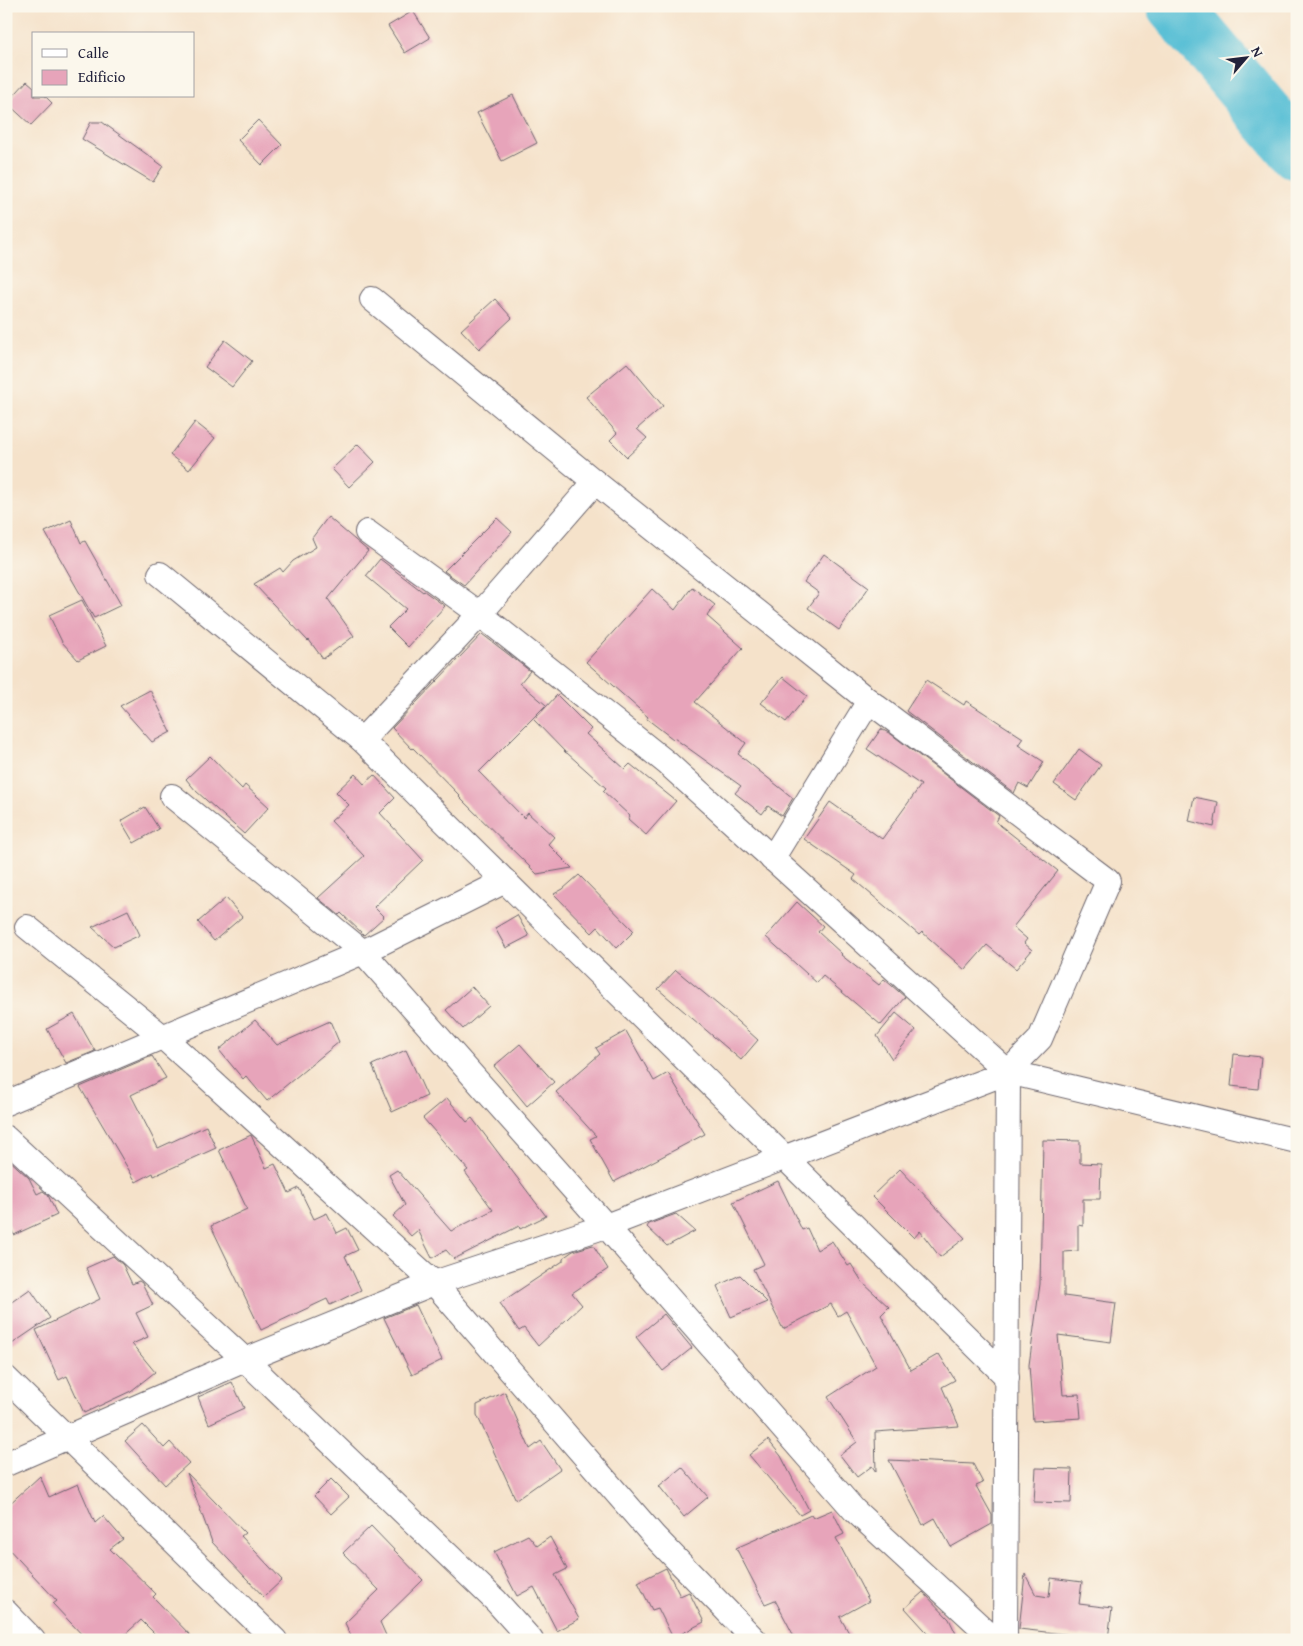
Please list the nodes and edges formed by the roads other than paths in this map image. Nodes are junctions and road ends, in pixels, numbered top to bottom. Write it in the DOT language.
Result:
graph roads {
  1 [pos="372,299"];
  2 [pos="595,482"];
  3 [pos="366,532"];
  4 [pos="160,574"];
  5 [pos="480,614"];
  6 [pos="869,701"];
  7 [pos="362,740"];
  8 [pos="172,796"];
  9 [pos="772,859"];
  10 [pos="505,881"];
  11 [pos="27,927"];
  12 [pos="363,952"];
  13 [pos="163,1037"];
  14 [pos="1008,1072"];
  15 [pos="6,1103"];
  16 [pos="6,1138"];
  17 [pos="1297,1141"];
  18 [pos="785,1157"];
  19 [pos="606,1226"];
  20 [pos="434,1283"];
  21 [pos="245,1360"];
  22 [pos="1006,1377"];
  23 [pos="6,1378"];
  24 [pos="68,1437"];
  25 [pos="6,1464"];
  26 [pos="6,1612"];
  27 [pos="33,1640"];
  28 [pos="275,1640"];
  29 [pos="531,1640"];
  30 [pos="755,1640"];
  31 [pos="995,1640"];
  32 [pos="1005,1640"];
  1 -- 2 [label="street"];
  2 -- 5 [label="street"];
  2 -- 6 [label="street"];
  3 -- 5 [label="street"];
  4 -- 7 [label="street"];
  5 -- 7 [label="street"];
  5 -- 9 [label="street"];
  6 -- 9 [label="street"];
  6 -- 14 [label="street"];
  7 -- 10 [label="street"];
  8 -- 12 [label="street"];
  9 -- 14 [label="street"];
  10 -- 12 [label="street"];
  10 -- 18 [label="street"];
  11 -- 13 [label="street"];
  12 -- 13 [label="street"];
  12 -- 19 [label="street"];
  13 -- 15 [label="street"];
  13 -- 20 [label="street"];
  14 -- 17 [label="street"];
  14 -- 18 [label="street"];
  14 -- 22 [label="street"];
  16 -- 21 [label="street"];
  18 -- 19 [label="street"];
  18 -- 22 [label="street"];
  19 -- 20 [label="street"];
  19 -- 31 [label="street"];
  20 -- 21 [label="street"];
  20 -- 30 [label="street"];
  21 -- 24 [label="street"];
  21 -- 29 [label="street"];
  22 -- 32 [label="street"];
  23 -- 24 [label="street"];
  24 -- 25 [label="street"];
  24 -- 28 [label="street"];
  26 -- 27 [label="street"];
}
